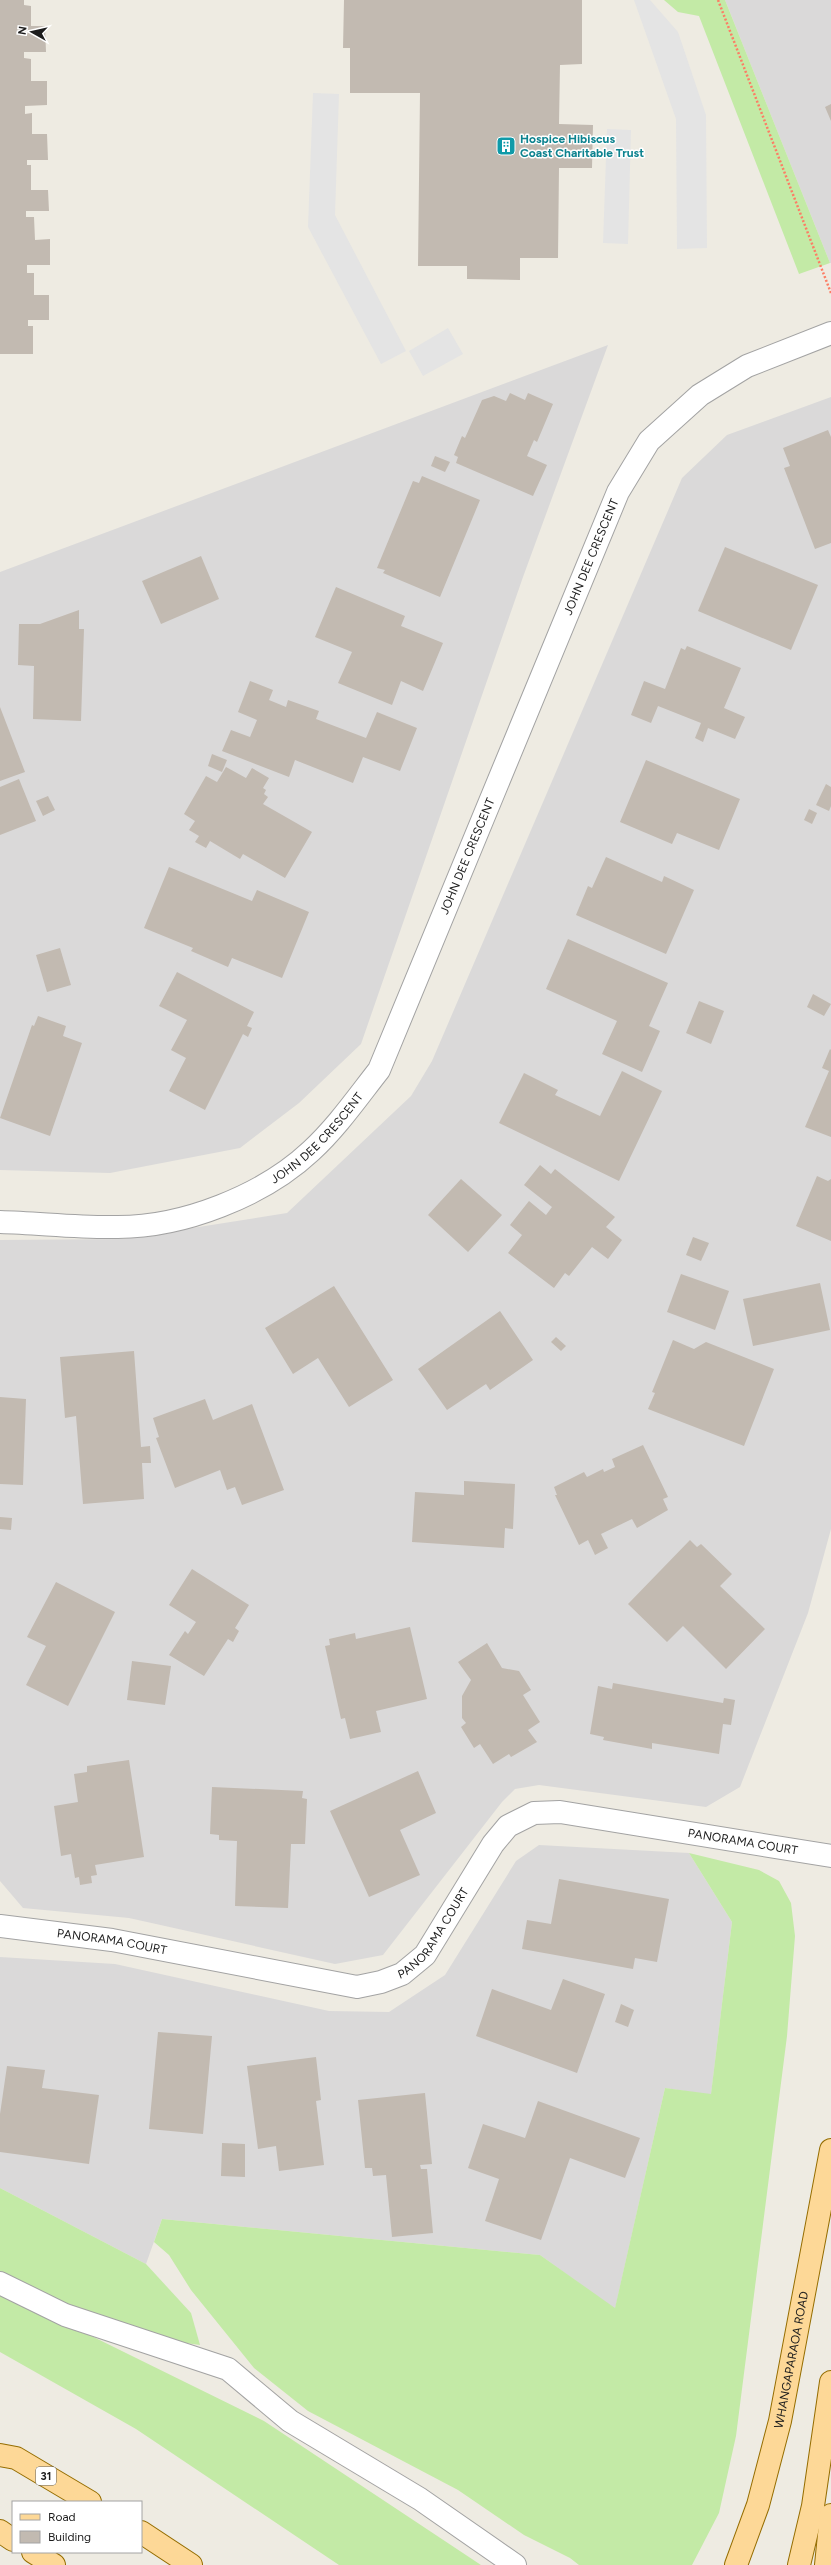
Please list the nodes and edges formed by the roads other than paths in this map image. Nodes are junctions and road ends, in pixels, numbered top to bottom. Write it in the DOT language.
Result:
graph roads {
  1 [pos="831,333"];
  2 [pos="0,1222"];
  3 [pos="831,1856"];
  4 [pos="0,1926"];
  5 [pos="831,2150"];
  6 [pos="0,2283"];
  7 [pos="831,2382"];
  8 [pos="0,2455"];
  9 [pos="88,2501"];
  10 [pos="831,2515"];
  11 [pos="0,2531"];
  12 [pos="142,2533"];
  13 [pos="12,2539"];
  14 [pos="35,2553"];
  15 [pos="54,2565"];
  16 [pos="191,2565"];
  17 [pos="515,2565"];
  18 [pos="736,2565"];
  19 [pos="799,2565"];
  20 [pos="826,2565"];
  1 -- 2 [label="street, JOHN DEE CRESCENT"];
  3 -- 4 [label="street, PANORAMA COURT"];
  5 -- 18 [label="main road, WHANGAPARAOA ROAD"];
  6 -- 17 [label="street"];
  7 -- 19 [label="main road"];
  8 -- 9 [label="main road, 31"];
  10 -- 20 [label="main road"];
  11 -- 13 [label="main road"];
  12 -- 16 [label="main road"];
  14 -- 15 [label="main road"];
}
